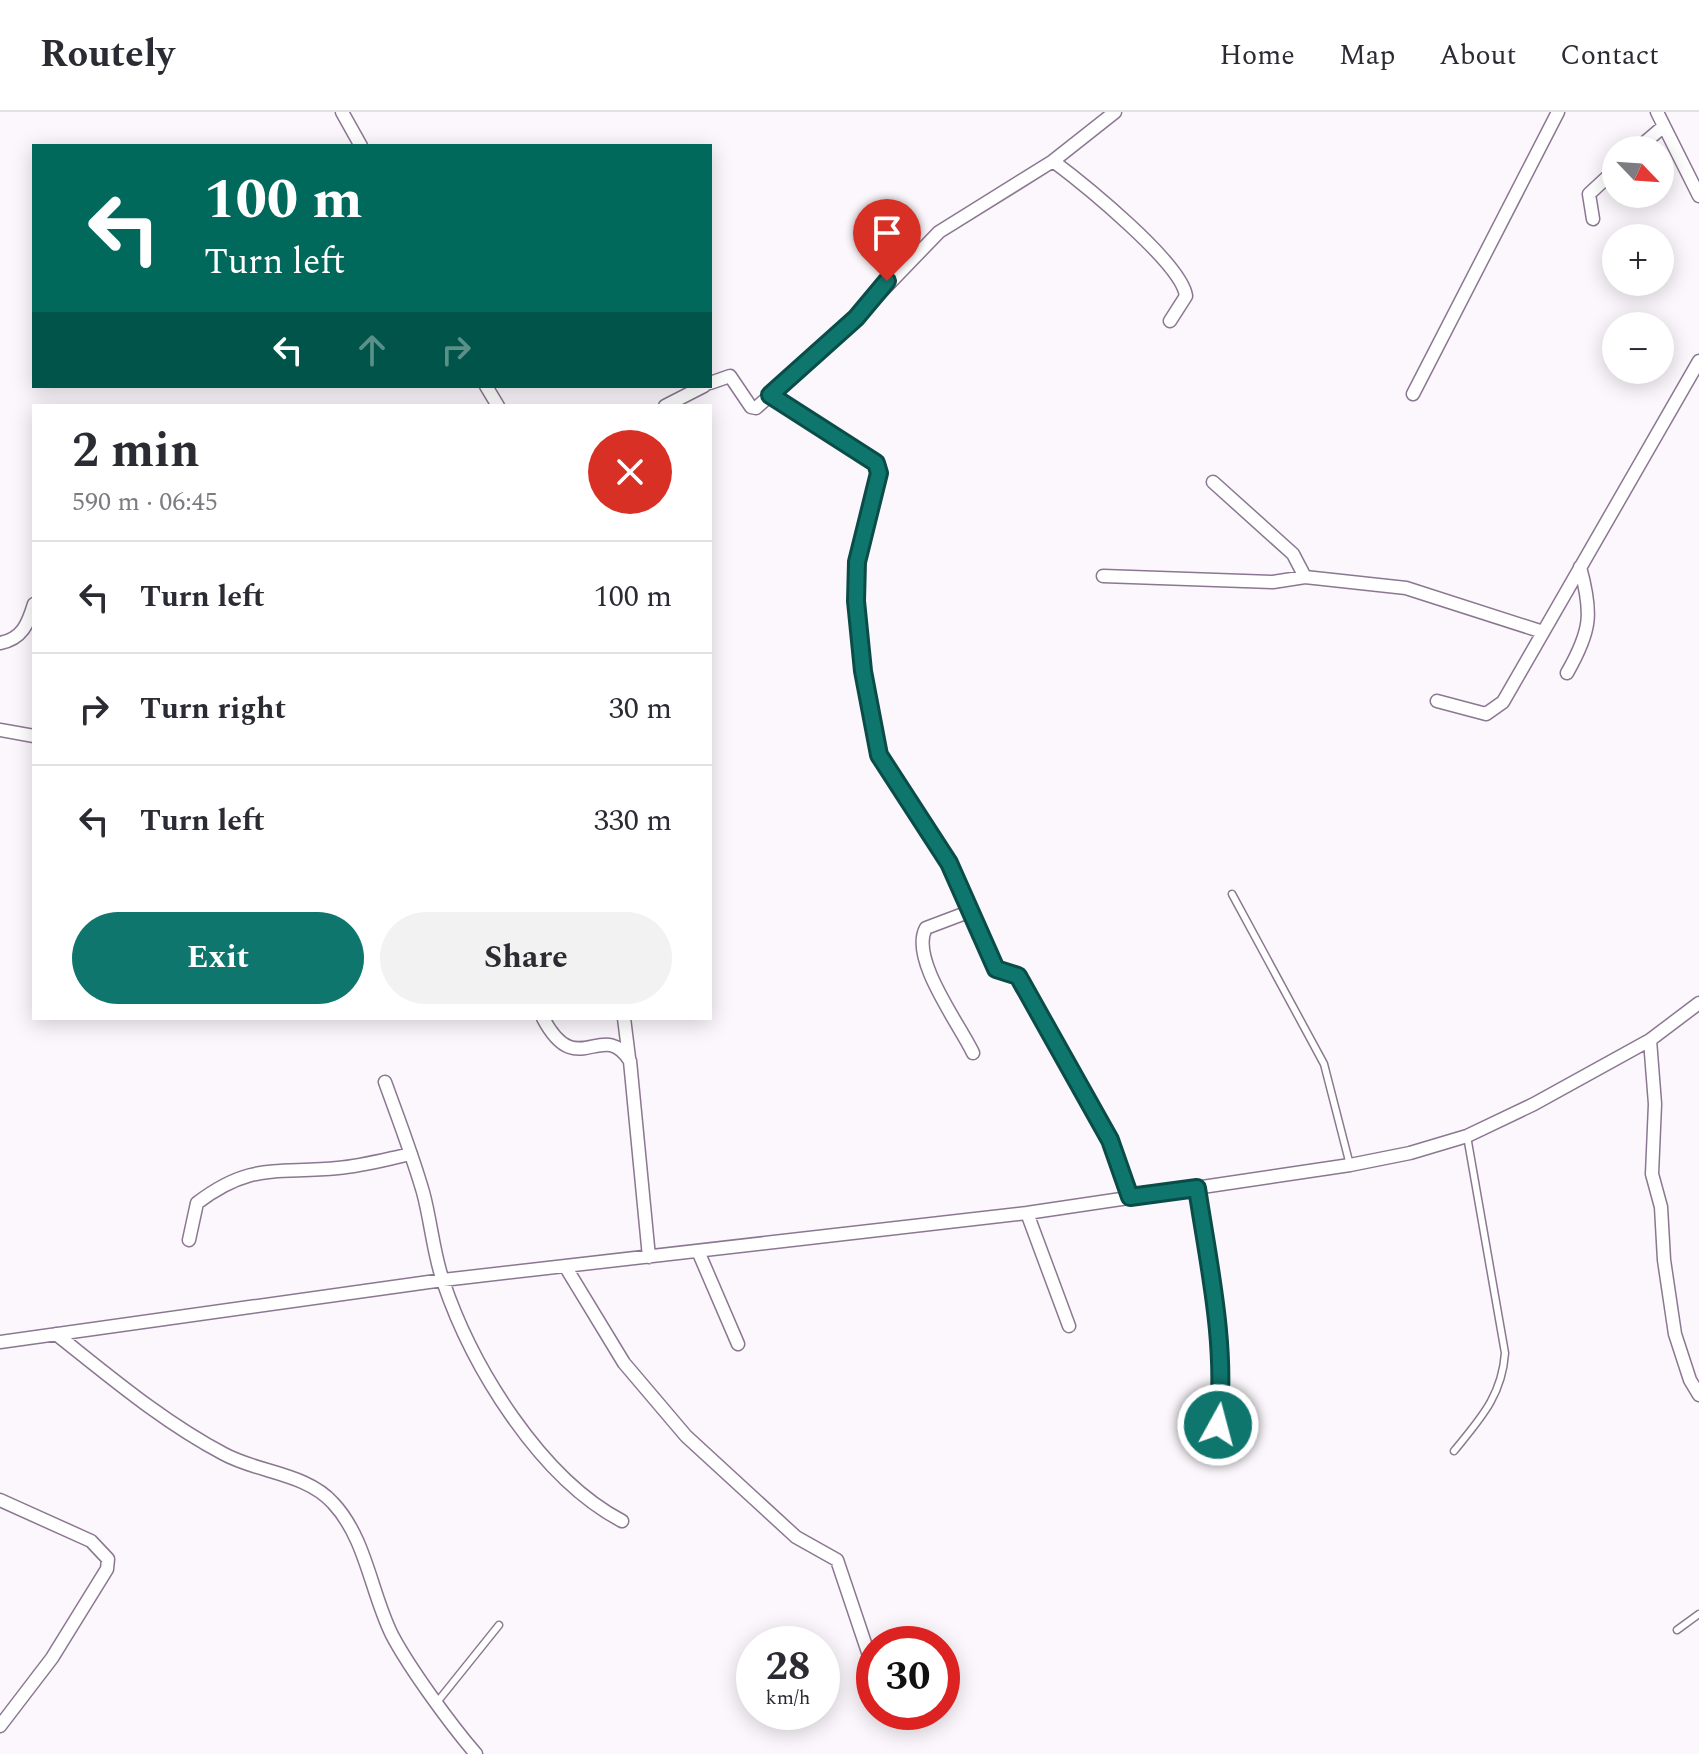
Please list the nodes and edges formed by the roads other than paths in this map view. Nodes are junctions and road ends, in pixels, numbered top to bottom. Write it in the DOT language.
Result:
graph roads {
  1 [pos="342,112"];
  2 [pos="1115,112"];
  3 [pos="1558,112"];
  4 [pos="1657,112"];
  5 [pos="1664,126"];
  6 [pos="1652,136"];
  7 [pos="360,144"];
  8 [pos="1053,161"];
  9 [pos="1602,182"];
  10 [pos="1699,196"];
  11 [pos="1593,219"];
  12 [pos="1170,321"];
  13 [pos="1699,361"];
  14 [pos="712,382"];
  15 [pos="700,388"];
  16 [pos="1413,394"];
  17 [pos="770,395"];
  18 [pos="669,404"];
  19 [pos="1213,482"];
  20 [pos="1580,567"];
  21 [pos="1103,576"];
  22 [pos="1305,577"];
  23 [pos="32,609"];
  24 [pos="1543,632"];
  25 [pos="0,643"];
  26 [pos="1567,673"];
  27 [pos="1437,701"];
  28 [pos="0,730"];
  29 [pos="32,736"];
  30 [pos="1232,894"];
  31 [pos="971,911"];
  32 [pos="1699,1003"];
  33 [pos="544,1020"];
  34 [pos="624,1020"];
  35 [pos="1650,1040"];
  36 [pos="973,1053"];
  37 [pos="630,1061"];
  38 [pos="385,1082"];
  39 [pos="1467,1136"];
  40 [pos="411,1154"];
  41 [pos="1350,1165"];
  42 [pos="1197,1188"];
  43 [pos="1130,1197"];
  44 [pos="1027,1213"];
  45 [pos="189,1240"];
  46 [pos="698,1251"];
  47 [pos="649,1257"];
  48 [pos="565,1266"];
  49 [pos="443,1280"];
  50 [pos="1069,1326"];
  51 [pos="56,1334"];
  52 [pos="0,1342"];
  53 [pos="738,1344"];
  54 [pos="1699,1395"];
  55 [pos="1218,1425"];
  56 [pos="1454,1451"];
  57 [pos="0,1500"];
  58 [pos="622,1521"];
  59 [pos="1699,1614"];
  60 [pos="499,1625"];
  61 [pos="859,1626"];
  62 [pos="1677,1630"];
  63 [pos="438,1701"];
  64 [pos="0,1726"];
  65 [pos="476,1754"];
  1 -- 7 [label="street"];
  2 -- 8 [label="street"];
  3 -- 16 [label="street"];
  4 -- 5 [label="street"];
  5 -- 6 [label="street"];
  5 -- 10 [label="street"];
  8 -- 12 [label="street"];
  8 -- 17 [label="street"];
  9 -- 11 [label="street"];
  13 -- 20 [label="street"];
  14 -- 17 [label="street"];
  15 -- 18 [label="street"];
  17 -- 31 [label="street"];
  19 -- 22 [label="street"];
  20 -- 24 [label="street"];
  20 -- 26 [label="street"];
  21 -- 22 [label="street"];
  22 -- 24 [label="street"];
  23 -- 25 [label="street"];
  24 -- 27 [label="street"];
  28 -- 29 [label="street"];
  30 -- 41 [label="lane"];
  31 -- 36 [label="street"];
  31 -- 43 [label="street"];
  32 -- 35 [label="street"];
  33 -- 37 [label="street"];
  34 -- 37 [label="street"];
  35 -- 39 [label="street"];
  35 -- 54 [label="street"];
  37 -- 47 [label="street"];
  38 -- 40 [label="street"];
  39 -- 41 [label="street"];
  39 -- 56 [label="lane"];
  40 -- 45 [label="street"];
  40 -- 49 [label="street"];
  41 -- 42 [label="street"];
  42 -- 43 [label="street"];
  42 -- 55 [label="street"];
  43 -- 44 [label="street"];
  44 -- 46 [label="street"];
  44 -- 50 [label="street"];
  46 -- 47 [label="street"];
  46 -- 53 [label="street"];
  47 -- 48 [label="street"];
  48 -- 49 [label="street"];
  48 -- 61 [label="street"];
  49 -- 51 [label="street"];
  49 -- 58 [label="street"];
  51 -- 52 [label="street"];
  51 -- 63 [label="street"];
  57 -- 64 [label="street"];
  59 -- 62 [label="lane"];
  60 -- 63 [label="lane"];
  63 -- 65 [label="street"];
}
